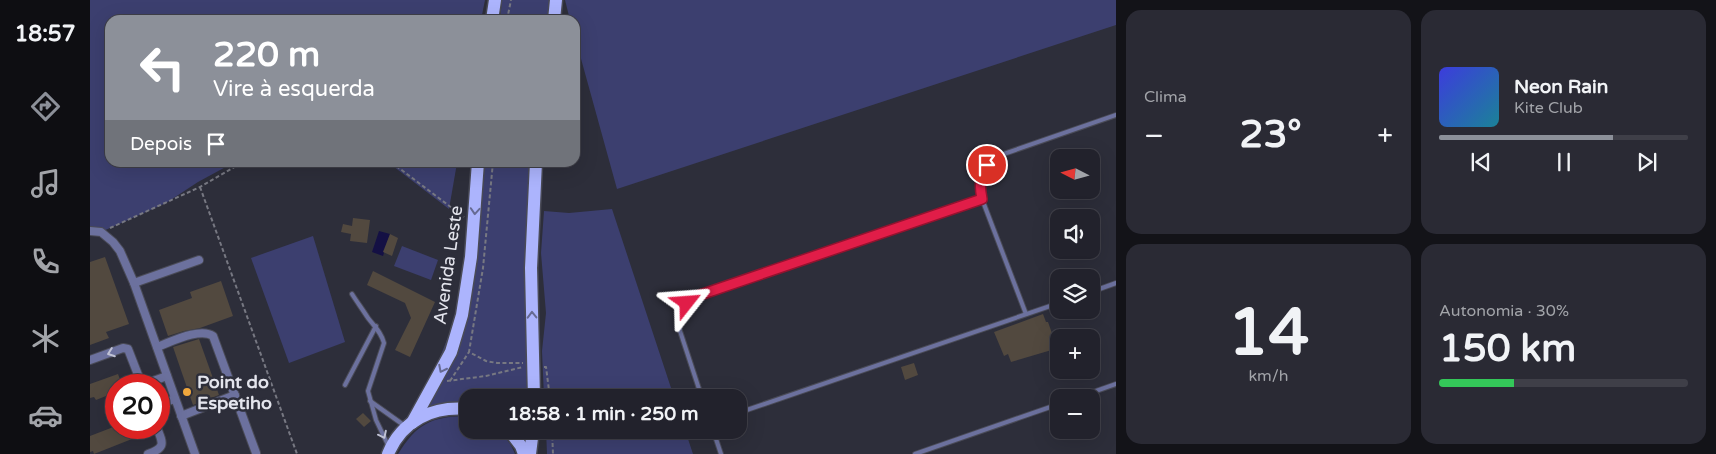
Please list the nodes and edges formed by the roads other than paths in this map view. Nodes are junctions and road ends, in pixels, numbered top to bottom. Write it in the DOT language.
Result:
graph roads {
  1 [pos="495,0"];
  2 [pos="556,0"];
  3 [pos="493,15"];
  4 [pos="554,15"];
  5 [pos="1116,115"];
  6 [pos="478,167"];
  7 [pos="536,167"];
  8 [pos="982,199"];
  9 [pos="90,230"];
  10 [pos="199,260"];
  11 [pos="134,283"];
  12 [pos="1116,283"];
  13 [pos="1100,289"];
  14 [pos="352,294"];
  15 [pos="1050,306"];
  16 [pos="1026,314"];
  17 [pos="376,326"];
  18 [pos="156,347"];
  19 [pos="90,360"];
  20 [pos="138,374"];
  21 [pos="166,374"];
  22 [pos="1116,384"];
  23 [pos="170,385"];
  24 [pos="345,385"];
  25 [pos="534,389"];
  26 [pos="699,389"];
  27 [pos="1100,390"];
  28 [pos="235,395"];
  29 [pos="175,399"];
  30 [pos="170,401"];
  31 [pos="370,401"];
  32 [pos="1050,407"];
  33 [pos="459,408"];
  34 [pos="747,410"];
  35 [pos="181,416"];
  36 [pos="409,425"];
  37 [pos="161,439"];
  38 [pos="516,439"];
  39 [pos="532,439"];
  40 [pos="716,439"];
  41 [pos="389,452"];
  42 [pos="256,453"];
  43 [pos="148,454"];
  44 [pos="195,454"];
  45 [pos="524,454"];
  46 [pos="530,454"];
  47 [pos="722,454"];
  48 [pos="915,454"];
  1 -- 3 [label="main road"];
  2 -- 4 [label="main road"];
  5 -- 8 [label="lane"];
  6 -- 36 [label="main road, Avenida Leste, one-way"];
  25 -- 7 [label="main road, one-way"];
  8 -- 16 [label="lane"];
  8 -- 26 [label="lane"];
  9 -- 11 [label="street"];
  10 -- 11 [label="street"];
  11 -- 18 [label="street"];
  12 -- 13 [label="lane"];
  14 -- 17 [label="lane"];
  15 -- 16 [label="lane"];
  16 -- 34 [label="lane"];
  17 -- 24 [label="lane"];
  17 -- 31 [label="lane"];
  18 -- 21 [label="street"];
  18 -- 28 [label="street"];
  20 -- 19 [label="street, one-way"];
  22 -- 27 [label="lane"];
  23 -- 29 [label="street"];
  28 -- 35 [label="street"];
  28 -- 42 [label="street"];
  29 -- 30 [label="street"];
  29 -- 35 [label="street"];
  31 -- 36 [label="lane"];
  31 -- 41 [label="lane, one-way"];
  32 -- 48 [label="lane"];
  33 -- 36 [label="main road"];
  35 -- 44 [label="street"];
  36 -- 41 [label="main road, Avenida Leste"];
  37 -- 43 [label="street"];
  38 -- 45 [label="main road"];
  39 -- 46 [label="main road"];
  40 -- 47 [label="lane"];
}
